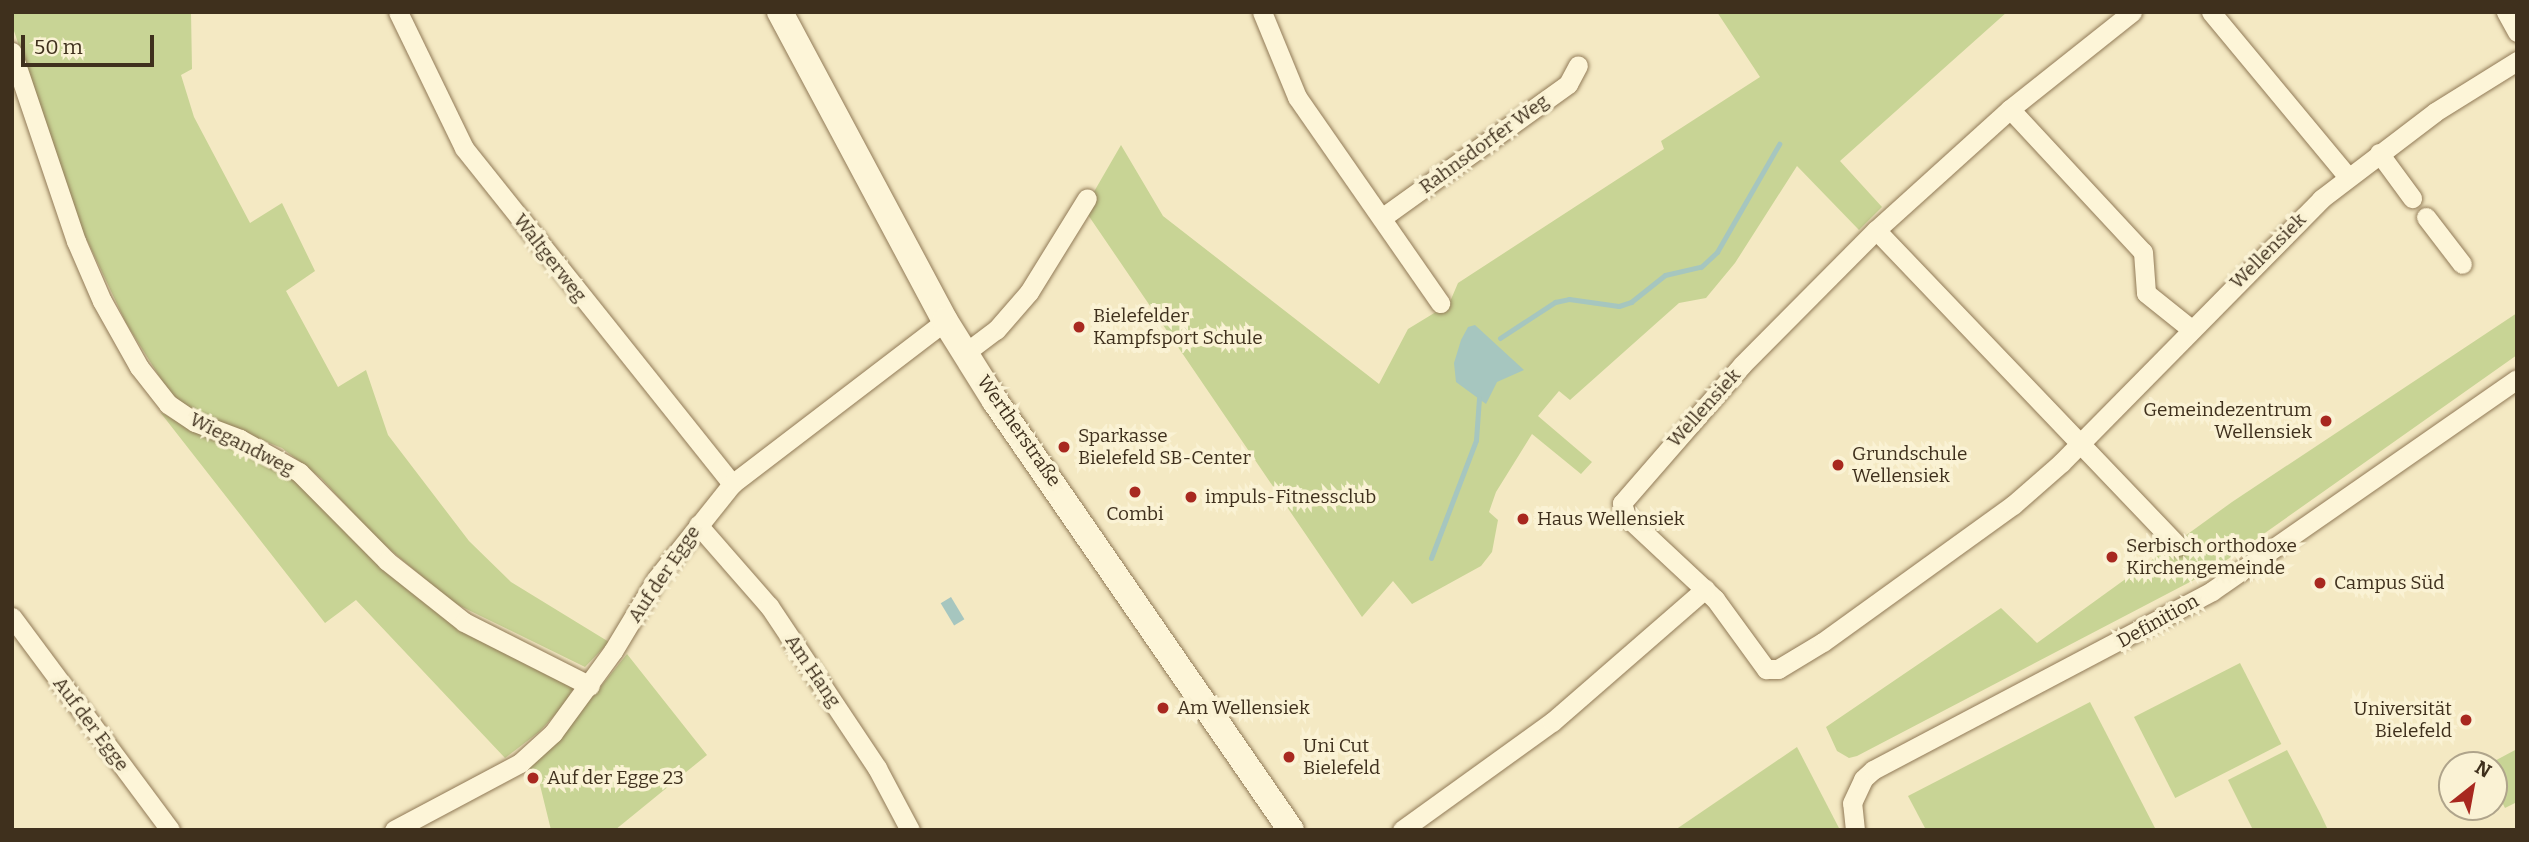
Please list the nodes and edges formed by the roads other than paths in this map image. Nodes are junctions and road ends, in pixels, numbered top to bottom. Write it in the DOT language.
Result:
graph roads {
  1 [pos="398,12"];
  2 [pos="780,12"];
  3 [pos="1262,12"];
  4 [pos="2133,12"];
  5 [pos="2211,12"];
  6 [pos="2506,12"];
  7 [pos="2517,32"];
  8 [pos="12,52"];
  9 [pos="2517,61"];
  10 [pos="1578,65"];
  11 [pos="2010,109"];
  12 [pos="2379,153"];
  13 [pos="2348,177"];
  14 [pos="1087,198"];
  15 [pos="2412,198"];
  16 [pos="1383,217"];
  17 [pos="2427,217"];
  18 [pos="1876,230"];
  19 [pos="2462,264"];
  20 [pos="1440,303"];
  21 [pos="945,321"];
  22 [pos="2192,329"];
  23 [pos="965,353"];
  24 [pos="2517,379"];
  25 [pos="2080,444"];
  26 [pos="732,484"];
  27 [pos="698,525"];
  28 [pos="2178,546"];
  29 [pos="1705,589"];
  30 [pos="12,618"];
  31 [pos="590,686"];
  32 [pos="170,830"];
  33 [pos="394,830"];
  34 [pos="910,830"];
  35 [pos="1291,830"];
  36 [pos="1402,830"];
  37 [pos="1855,830"];
  1 -- 26 [label="street, Waltgerweg"];
  2 -- 21 [label="main road, Wertherstraße"];
  3 -- 16 [label="street"];
  4 -- 11 [label="street, Wellensiek"];
  5 -- 13 [label="street"];
  6 -- 7 [label="street"];
  8 -- 31 [label="street, Wiegandweg"];
  9 -- 12 [label="street, Wellensiek"];
  10 -- 16 [label="street, Rahnsdorfer Weg"];
  11 -- 18 [label="street, Wellensiek"];
  11 -- 22 [label="street"];
  12 -- 13 [label="street, Wellensiek"];
  12 -- 15 [label="street"];
  13 -- 22 [label="street, Wellensiek"];
  14 -- 23 [label="street"];
  16 -- 20 [label="street"];
  17 -- 19 [label="street"];
  18 -- 25 [label="street"];
  18 -- 29 [label="street, Wellensiek"];
  21 -- 23 [label="main road, Wertherstraße"];
  21 -- 26 [label="street, Auf der Egge"];
  22 -- 25 [label="street, Wellensiek"];
  23 -- 35 [label="main road, Wertherstraße"];
  24 -- 37 [label="street, Definition"];
  25 -- 28 [label="street"];
  25 -- 29 [label="street, Wellensiek"];
  26 -- 27 [label="street, Auf der Egge"];
  27 -- 31 [label="street, Auf der Egge"];
  27 -- 34 [label="street, Am Hang"];
  29 -- 36 [label="street"];
  30 -- 32 [label="street, Auf der Egge"];
  31 -- 33 [label="street, Auf der Egge"];
}
